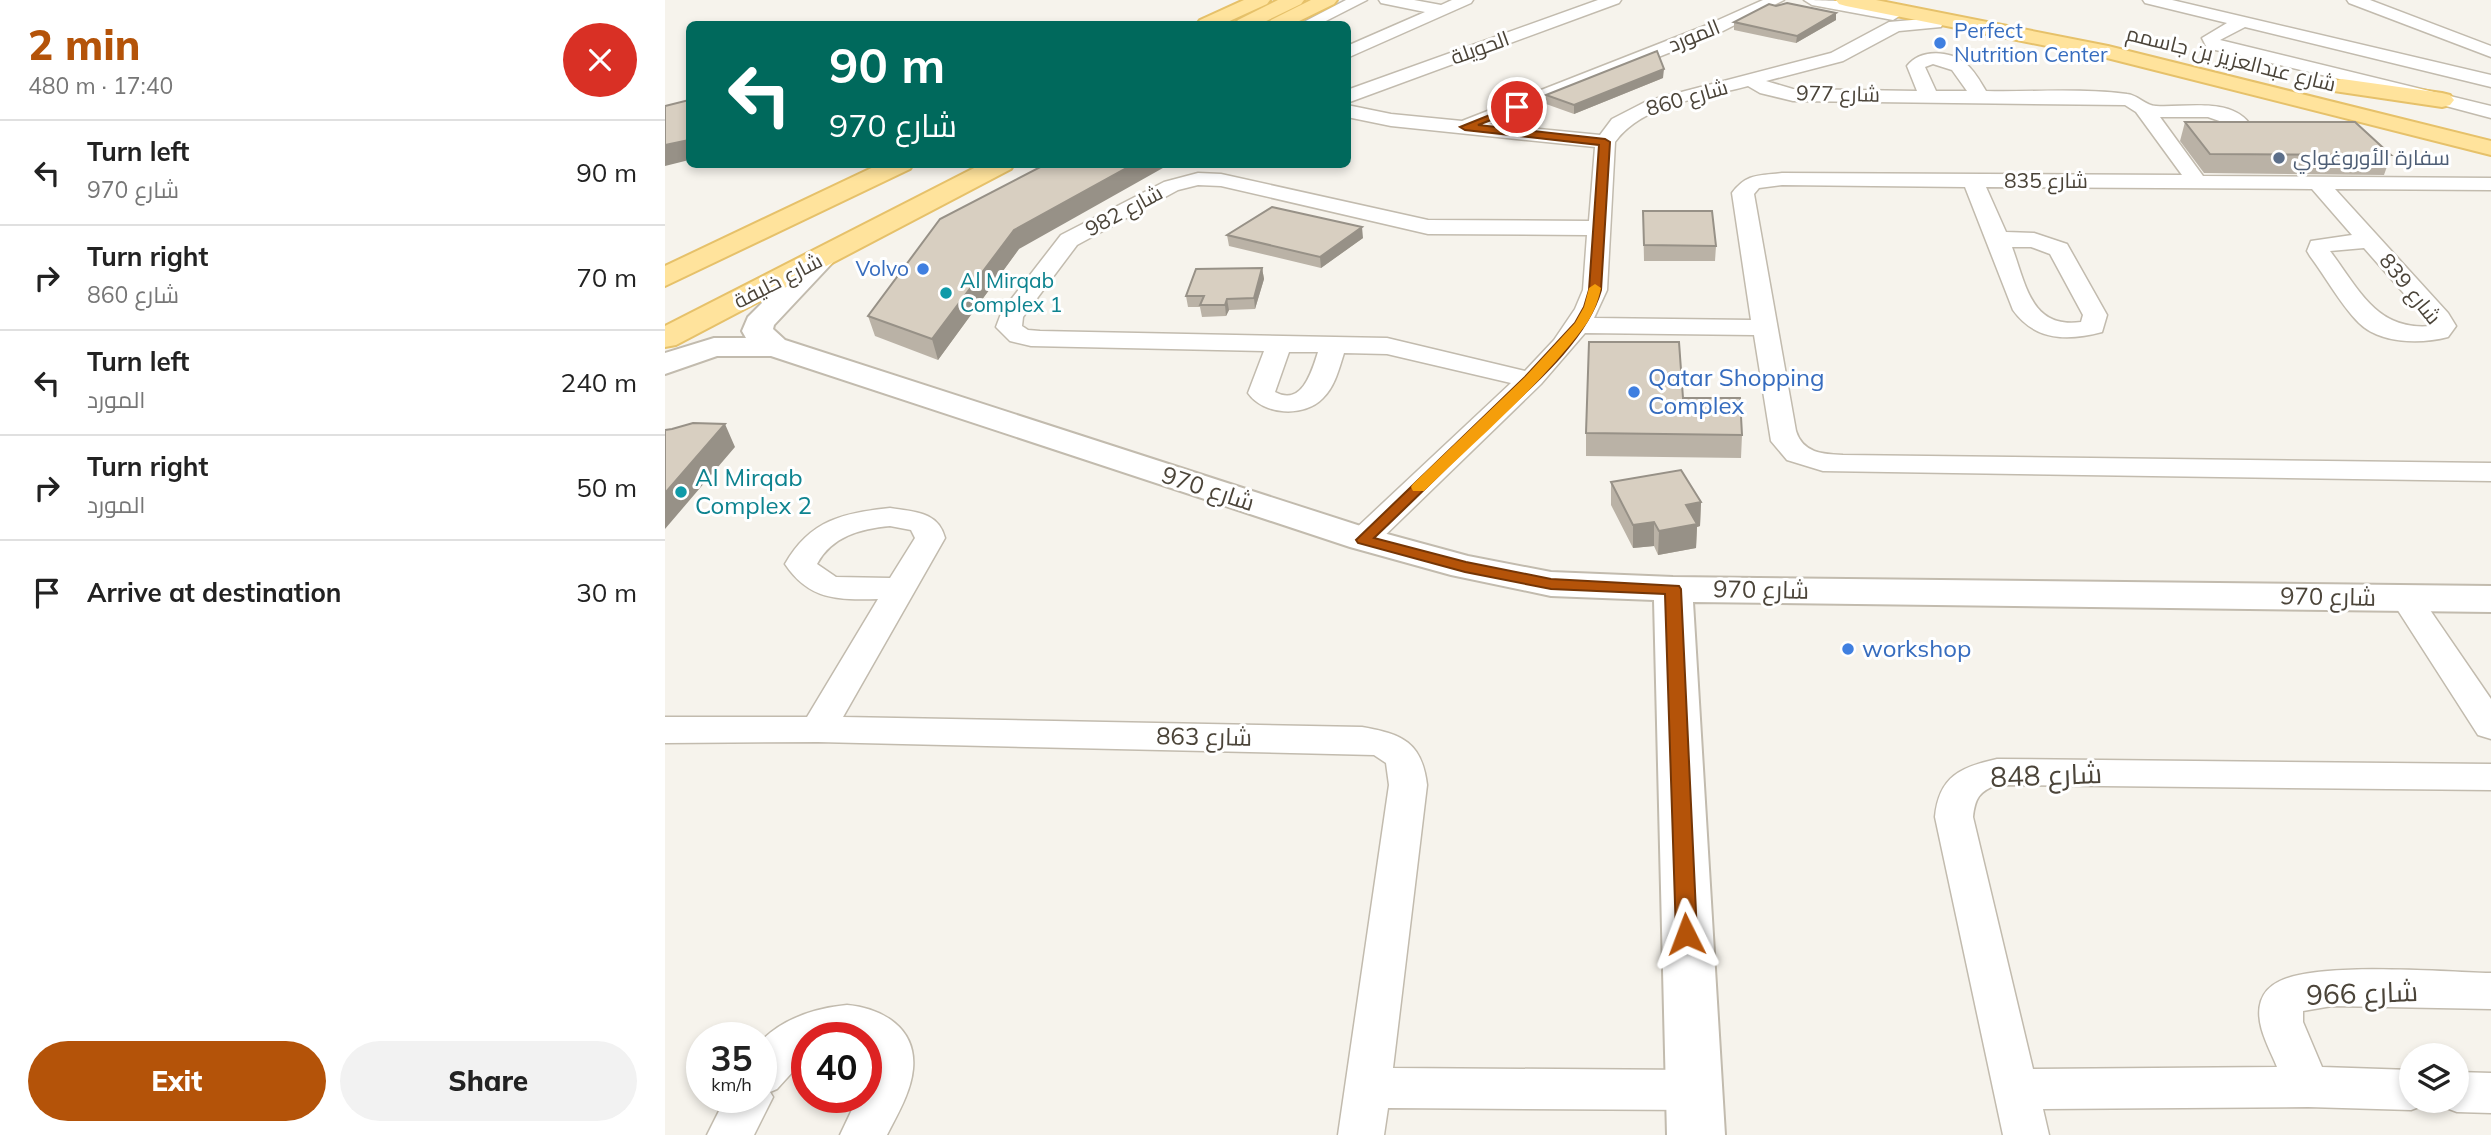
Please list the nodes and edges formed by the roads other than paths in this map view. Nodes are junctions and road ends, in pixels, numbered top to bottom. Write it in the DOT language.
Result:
graph roads {
  1 [pos="1231,0"];
  2 [pos="1260,0"];
  3 [pos="1294,0"];
  4 [pos="1327,0"];
  5 [pos="1359,0"];
  6 [pos="1387,0"];
  7 [pos="1465,0"];
  8 [pos="1613,0"];
  9 [pos="1812,0"];
  10 [pos="1846,0"];
  11 [pos="2151,0"];
  12 [pos="2355,0"];
  13 [pos="1769,1"];
  14 [pos="1442,10"];
  15 [pos="1200,21"];
  16 [pos="1202,21"];
  17 [pos="1251,21"];
  18 [pos="1284,21"];
  19 [pos="1314,21"];
  20 [pos="1881,21"];
  21 [pos="2242,22"];
  22 [pos="1935,23"];
  23 [pos="2019,34"];
  24 [pos="2203,44"];
  25 [pos="1351,51"];
  26 [pos="2491,52"];
  27 [pos="2491,60"];
  28 [pos="2469,76"];
  29 [pos="1751,80"];
  30 [pos="2491,83"];
  31 [pos="2342,86"];
  32 [pos="1351,96"];
  33 [pos="1929,96"];
  34 [pos="1979,96"];
  35 [pos="2447,101"];
  36 [pos="1351,112"];
  37 [pos="2148,112"];
  38 [pos="2491,112"];
  39 [pos="2491,123"];
  40 [pos="1465,127"];
  41 [pos="2162,131"];
  42 [pos="1605,142"];
  43 [pos="2491,148"];
  44 [pos="893,168"];
  45 [pos="994,168"];
  46 [pos="1973,180"];
  47 [pos="2197,182"];
  48 [pos="2319,184"];
  49 [pos="2491,184"];
  50 [pos="1597,228"];
  51 [pos="1998,239"];
  52 [pos="2370,241"];
  53 [pos="821,260"];
  54 [pos="665,277"];
  55 [pos="770,310"];
  56 [pos="1580,325"];
  57 [pos="1763,328"];
  58 [pos="1279,342"];
  59 [pos="1334,343"];
  60 [pos="774,346"];
  61 [pos="668,354"];
  62 [pos="1530,380"];
  63 [pos="2491,472"];
  64 [pos="1363,540"];
  65 [pos="900,588"];
  66 [pos="1673,589"];
  67 [pos="2406,598"];
  68 [pos="2491,598"];
  69 [pos="2491,726"];
  70 [pos="818,729"];
  71 [pos="665,730"];
  72 [pos="2491,777"];
  73 [pos="2491,991"];
  74 [pos="777,1057"];
  75 [pos="2308,1087"];
  76 [pos="1367,1088"];
  77 [pos="2015,1089"];
  78 [pos="2399,1090"];
  79 [pos="2469,1092"];
  80 [pos="2491,1093"];
  81 [pos="742,1113"];
  82 [pos="1695,1113"];
  83 [pos="730,1135"];
  84 [pos="863,1135"];
  85 [pos="1360,1135"];
  86 [pos="2026,1135"];
  1 -- 15 [label="main road"];
  2 -- 16 [label="main road"];
  3 -- 17 [label="main road"];
  4 -- 18 [label="main road"];
  5 -- 19 [label="street"];
  6 -- 14 [label="street"];
  7 -- 14 [label="street"];
  8 -- 32 [label="street, الحويلة"];
  9 -- 20 [label="street"];
  10 -- 23 [label="main road, شارع عبدالعزيز بن جاسمم"];
  11 -- 21 [label="street"];
  12 -- 26 [label="street"];
  13 -- 40 [label="street, المورد"];
  14 -- 25 [label="street"];
  20 -- 22 [label="street, شارع 860"];
  20 -- 29 [label="street, شارع 860"];
  21 -- 24 [label="street"];
  21 -- 28 [label="street"];
  22 -- 23 [label="street, شارع عبدالعزيز بن جاسمم"];
  23 -- 43 [label="main road, شارع عبدالعزيز بن جاسمم"];
  24 -- 31 [label="main road, شارع عبدالعزيز بن جاسمم"];
  24 -- 35 [label="street, شارع عبدالعزيز بن جاسمم"];
  27 -- 28 [label="street"];
  28 -- 30 [label="street"];
  28 -- 35 [label="street"];
  29 -- 33 [label="street, شارع 977"];
  29 -- 42 [label="street, شارع 860"];
  30 -- 35 [label="street"];
  31 -- 35 [label="main road"];
  31 -- 39 [label="main road, شارع عبدالعزيز بن جاسمم"];
  33 -- 34 [label="street, شارع 977"];
  33 -- 34 [label="street"];
  34 -- 37 [label="street, شارع 977"];
  35 -- 38 [label="street, شارع عبدالعزيز بن جاسمم"];
  36 -- 40 [label="street, المورد"];
  37 -- 41 [label="street, شارع 977"];
  37 -- 41 [label="street, شارع 977"];
  40 -- 42 [label="street, المورد"];
  41 -- 47 [label="street, شارع 977"];
  42 -- 50 [label="street"];
  44 -- 54 [label="main road"];
  45 -- 53 [label="main road, شارع خليفة"];
  46 -- 47 [label="street, شارع 835"];
  46 -- 51 [label="street"];
  46 -- 57 [label="street, شارع 835"];
  47 -- 48 [label="street, شارع 835"];
  48 -- 49 [label="street, شارع 835"];
  48 -- 52 [label="street, شارع 839"];
  50 -- 56 [label="street"];
  50 -- 58 [label="street, شارع 982"];
  51 -- 51 [label="street"];
  52 -- 52 [label="street, شارع 839"];
  53 -- 55 [label="street"];
  53 -- 61 [label="main road, شارع خليفة"];
  55 -- 60 [label="street"];
  55 -- 61 [label="street"];
  56 -- 57 [label="street"];
  56 -- 62 [label="street"];
  57 -- 63 [label="street, شارع 835"];
  58 -- 59 [label="street, شارع 982"];
  58 -- 59 [label="street"];
  59 -- 62 [label="street, شارع 982"];
  60 -- 61 [label="street, شارع 970"];
  60 -- 64 [label="street, شارع 970"];
  62 -- 64 [label="street"];
  64 -- 66 [label="street, شارع 970"];
  65 -- 70 [label="street"];
  66 -- 67 [label="street, شارع 970"];
  66 -- 82 [label="street"];
  67 -- 68 [label="street, شارع 970"];
  67 -- 69 [label="street"];
  70 -- 71 [label="street, شارع 863"];
  70 -- 76 [label="street, شارع 863"];
  72 -- 77 [label="street, شارع 848"];
  73 -- 75 [label="street, شارع 966"];
  74 -- 84 [label="street"];
  75 -- 77 [label="street"];
  75 -- 78 [label="street"];
  76 -- 82 [label="street"];
  76 -- 85 [label="street, شارع 863"];
  77 -- 86 [label="street, شارع 848"];
  79 -- 80 [label="street"];
  81 -- 83 [label="street"];
}
